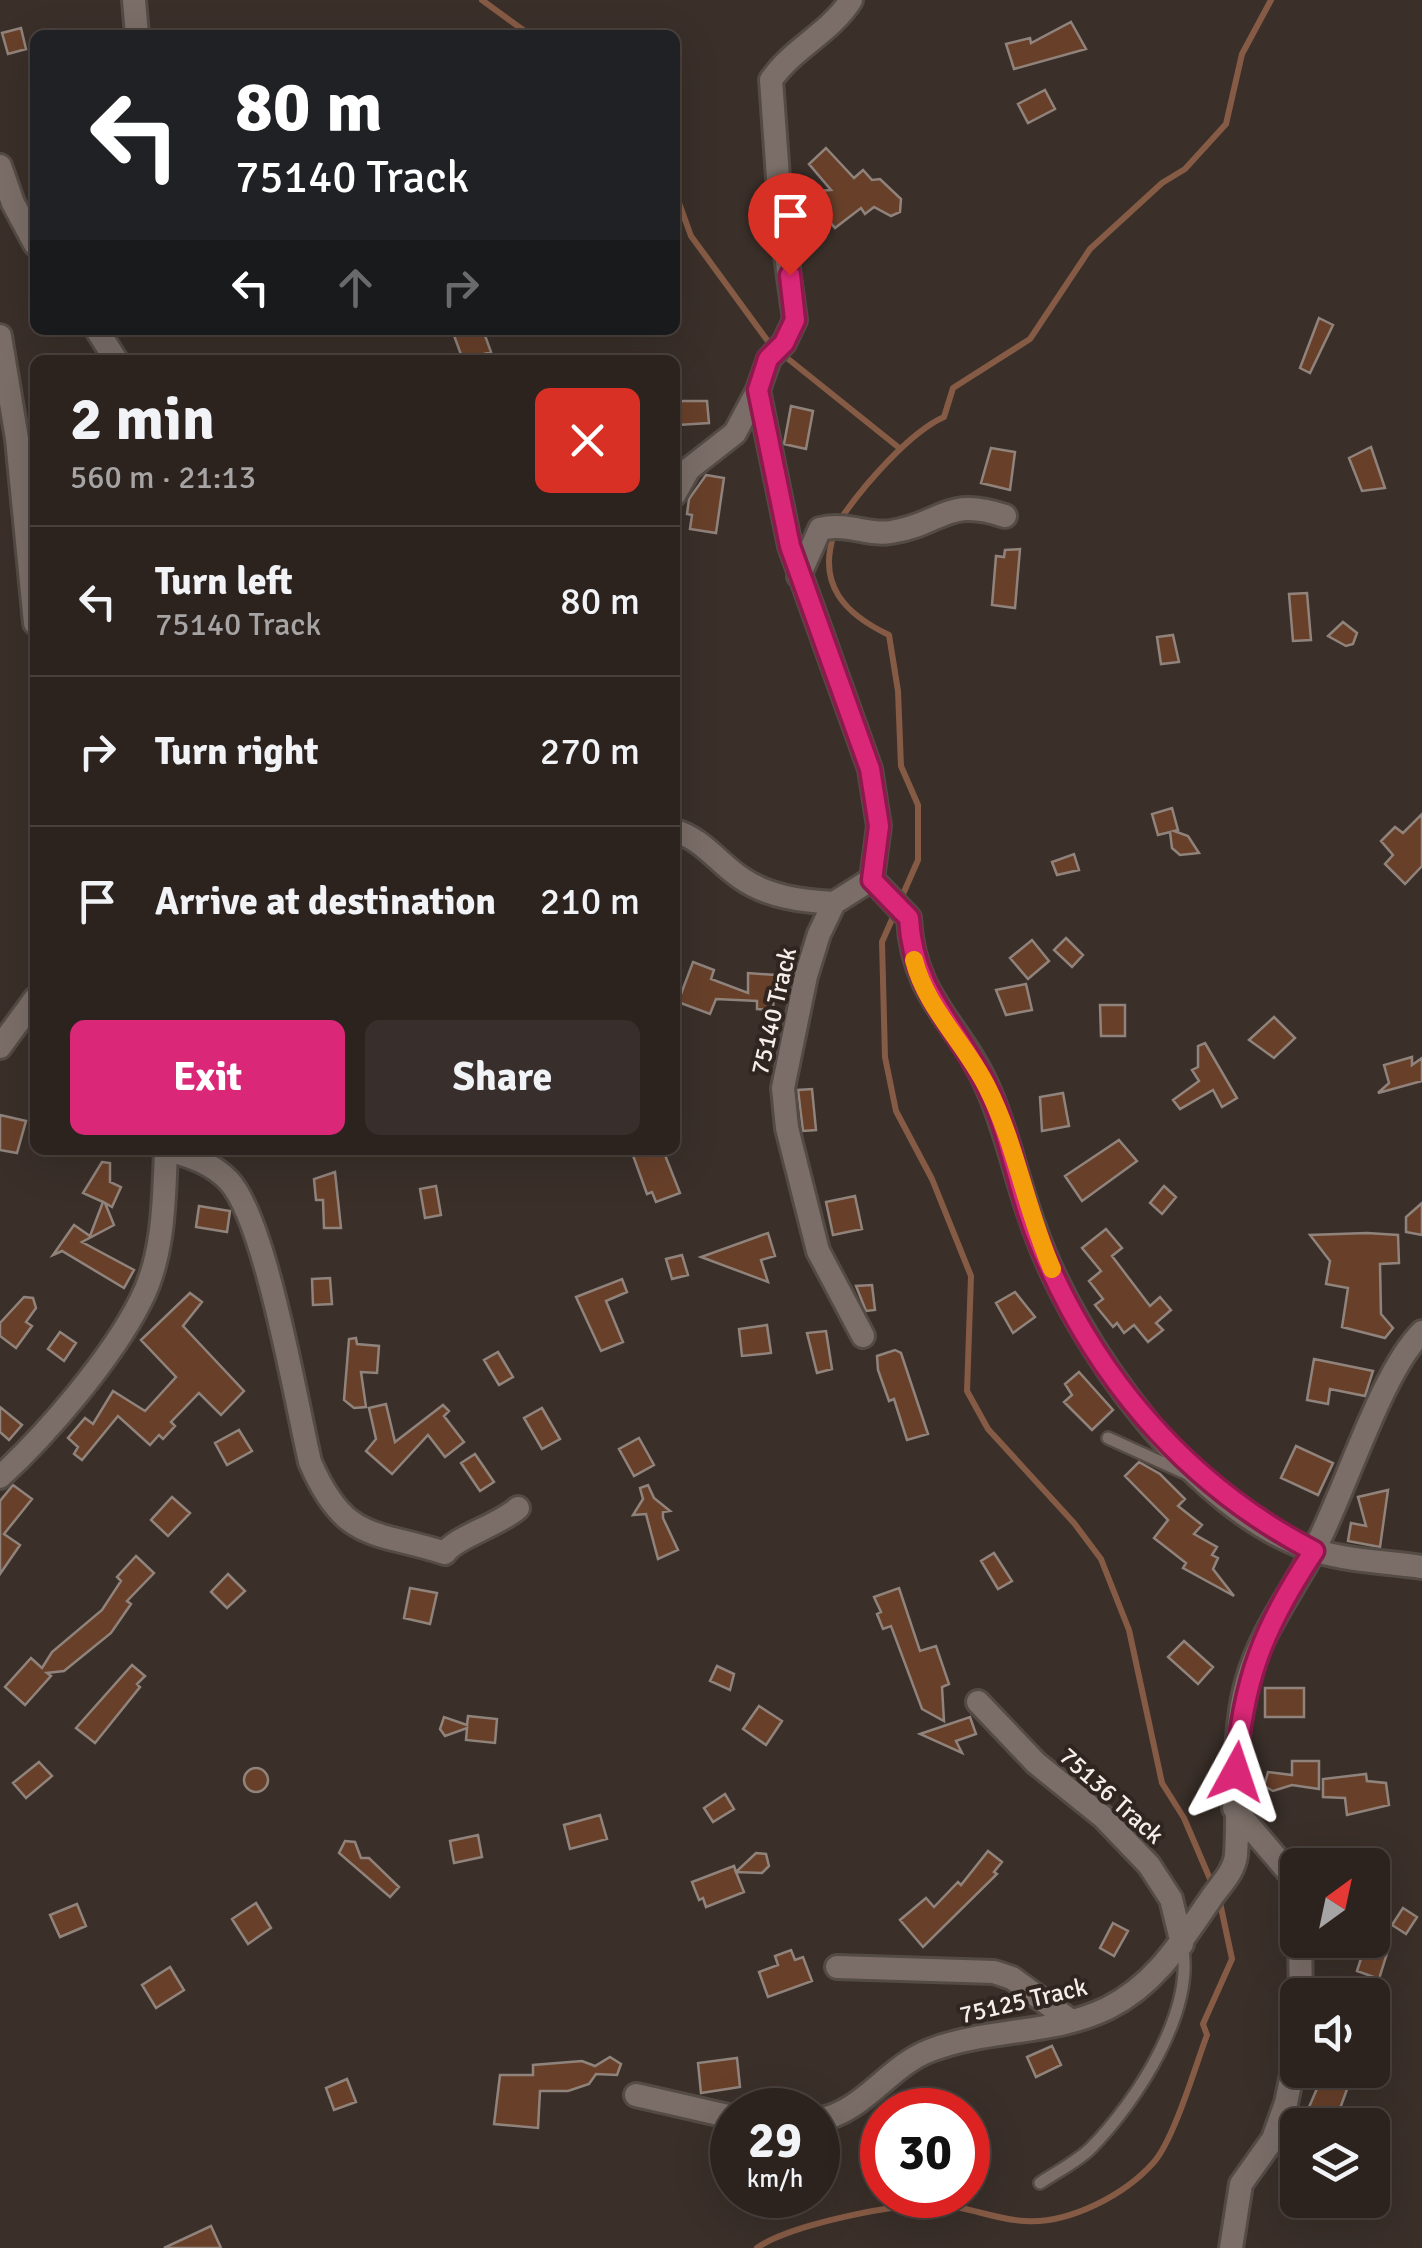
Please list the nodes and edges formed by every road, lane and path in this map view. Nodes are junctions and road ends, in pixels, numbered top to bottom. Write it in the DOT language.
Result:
graph roads {
  1 [pos="134,0"];
  2 [pos="851,0"];
  3 [pos="136,30"];
  4 [pos="0,166"];
  5 [pos="30,235"];
  6 [pos="0,336"];
  7 [pos="758,390"];
  8 [pos="680,484"];
  9 [pos="1004,516"];
  10 [pos="30,572"];
  11 [pos="799,576"];
  12 [pos="680,833"];
  13 [pos="872,880"];
  14 [pos="834,903"];
  15 [pos="30,1006"];
  16 [pos="0,1048"];
  17 [pos="167,1155"];
  18 [pos="180,1155"];
  19 [pos="1422,1332"];
  20 [pos="863,1336"];
  21 [pos="1108,1438"];
  22 [pos="0,1477"];
  23 [pos="1216,1489"];
  24 [pos="518,1508"];
  25 [pos="1314,1551"];
  26 [pos="1422,1567"];
  27 [pos="978,1702"];
  28 [pos="1234,1808"];
  29 [pos="1280,1862"];
  30 [pos="1182,1944"];
  31 [pos="837,1967"];
  32 [pos="1071,2021"];
  33 [pos="1289,2088"];
  34 [pos="636,2095"];
  35 [pos="840,2111"];
  36 [pos="710,2112"];
  37 [pos="1040,2183"];
  38 [pos="1231,2248"];
  1 -- 3 [label="street"];
  2 -- 7 [label="street"];
  4 -- 5 [label="street"];
  6 -- 10 [label="street"];
  7 -- 8 [label="street"];
  7 -- 11 [label="street"];
  9 -- 11 [label="street"];
  11 -- 13 [label="street"];
  12 -- 14 [label="street"];
  13 -- 14 [label="street"];
  13 -- 23 [label="street"];
  14 -- 20 [label="street, 75140 Track"];
  15 -- 16 [label="street"];
  17 -- 22 [label="street"];
  18 -- 24 [label="street"];
  19 -- 25 [label="street, 75125 Track"];
  21 -- 23 [label="lane"];
  23 -- 25 [label="street"];
  25 -- 26 [label="street"];
  25 -- 28 [label="street, 75125 Track"];
  27 -- 30 [label="street, 75136 Track"];
  28 -- 29 [label="street"];
  28 -- 30 [label="street, 75125 Track"];
  30 -- 32 [label="street, 75125 Track"];
  30 -- 37 [label="lane"];
  31 -- 32 [label="street"];
  32 -- 35 [label="street, 75125 Track"];
  33 -- 38 [label="street"];
  34 -- 36 [label="street"];
}
